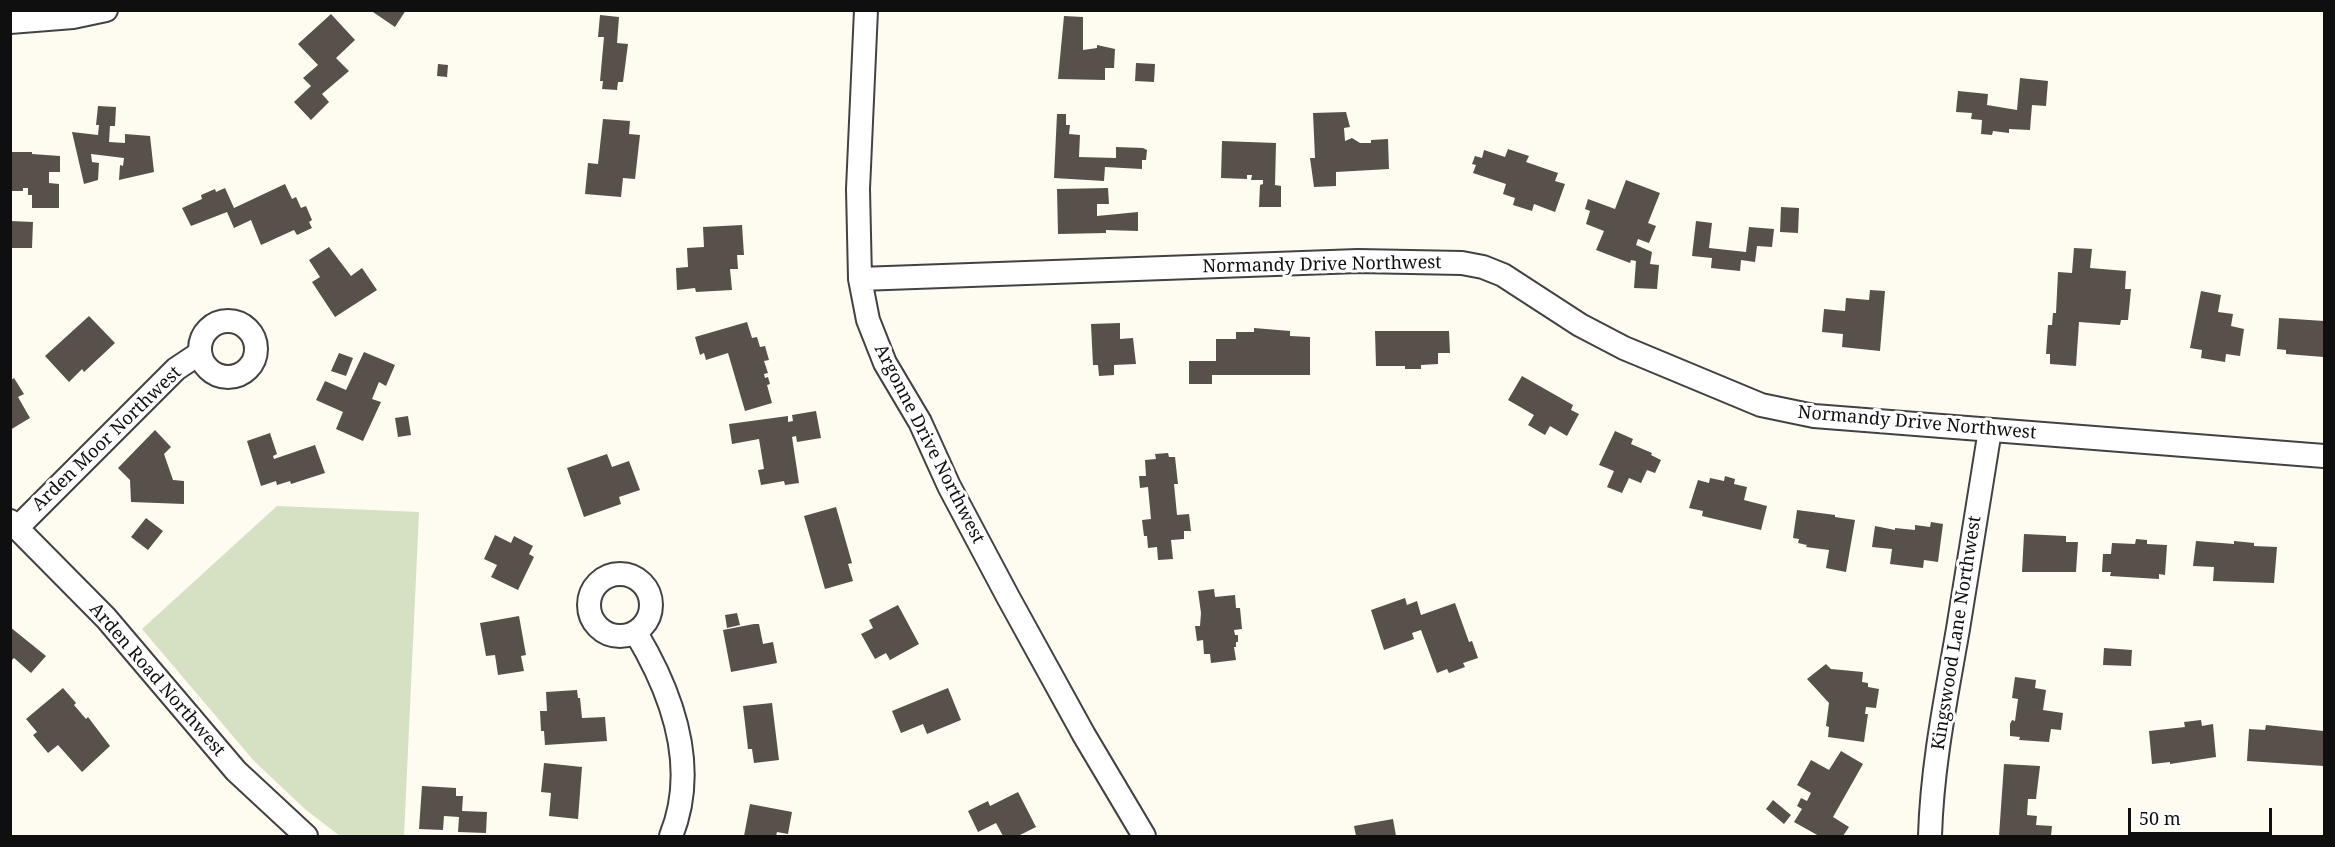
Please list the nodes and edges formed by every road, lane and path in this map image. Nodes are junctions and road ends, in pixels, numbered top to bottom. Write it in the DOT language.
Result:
graph roads {
  1 [pos="106,10"];
  2 [pos="866,10"];
  3 [pos="10,22"];
  4 [pos="860,279"];
  5 [pos="200,353"];
  6 [pos="1989,430"];
  7 [pos="2325,456"];
  8 [pos="14,524"];
  9 [pos="636,633"];
  10 [pos="306,837"];
  11 [pos="671,837"];
  12 [pos="1144,837"];
  13 [pos="1930,837"];
  1 -- 3 [label="street"];
  2 -- 4 [label="street, Argonne Drive Northwest"];
  4 -- 6 [label="street, Normandy Drive Northwest"];
  4 -- 12 [label="street, Argonne Drive Northwest"];
  5 -- 8 [label="street, Arden Moor Northwest"];
  6 -- 7 [label="street, Normandy Drive Northwest"];
  6 -- 13 [label="street, Kingswood Lane Northwest"];
  8 -- 10 [label="street, Arden Road Northwest"];
  9 -- 11 [label="street"];
}
